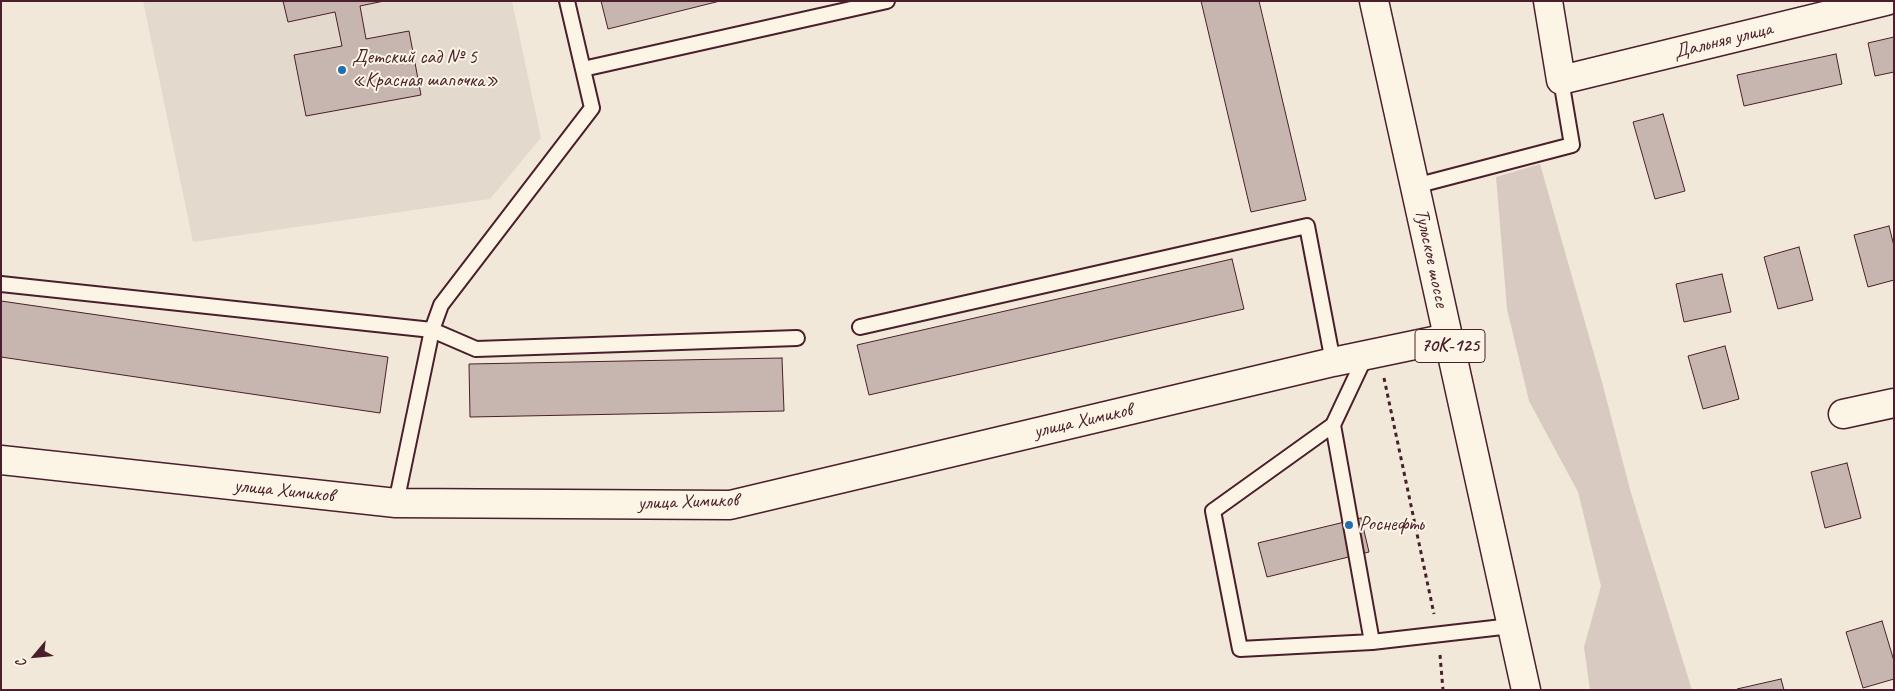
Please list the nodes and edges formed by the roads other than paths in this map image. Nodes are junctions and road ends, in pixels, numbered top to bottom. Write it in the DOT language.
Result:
graph roads {
  1 [pos="567,1"];
  2 [pos="887,1"];
  3 [pos="1374,1"];
  4 [pos="1548,1"];
  5 [pos="1886,1"];
  6 [pos="583,69"];
  7 [pos="1561,80"];
  8 [pos="1416,186"];
  9 [pos="1,284"];
  10 [pos="860,327"];
  11 [pos="432,330"];
  12 [pos="797,338"];
  13 [pos="1448,338"];
  14 [pos="1372,354"];
  15 [pos="1333,362"];
  16 [pos="1894,402"];
  17 [pos="1843,414"];
  18 [pos="1333,425"];
  19 [pos="1,460"];
  20 [pos="396,503"];
  21 [pos="1511,626"];
  22 [pos="1372,642"];
  23 [pos="1526,690"];
  1 -- 6 [label="lane"];
  2 -- 6 [label="lane"];
  3 -- 8 [label="street, Тульское шоссе / 70К-125"];
  4 -- 7 [label="street"];
  5 -- 7 [label="street, Дальняя улица"];
  6 -- 11 [label="lane"];
  7 -- 8 [label="lane"];
  8 -- 13 [label="street, Тульское шоссе / 70К-125"];
  9 -- 11 [label="lane"];
  10 -- 15 [label="lane"];
  11 -- 12 [label="lane"];
  11 -- 20 [label="lane"];
  13 -- 14 [label="street, улица Химиков"];
  13 -- 21 [label="street, Тульское шоссе / 70К-125"];
  14 -- 15 [label="street, улица Химиков"];
  14 -- 18 [label="lane"];
  15 -- 20 [label="street, улица Химиков"];
  16 -- 17 [label="street"];
  18 -- 22 [label="lane"];
  18 -- 22 [label="lane"];
  19 -- 20 [label="street, улица Химиков"];
  21 -- 22 [label="lane"];
  21 -- 23 [label="street, Тульское шоссе / 70К-125"];
}
